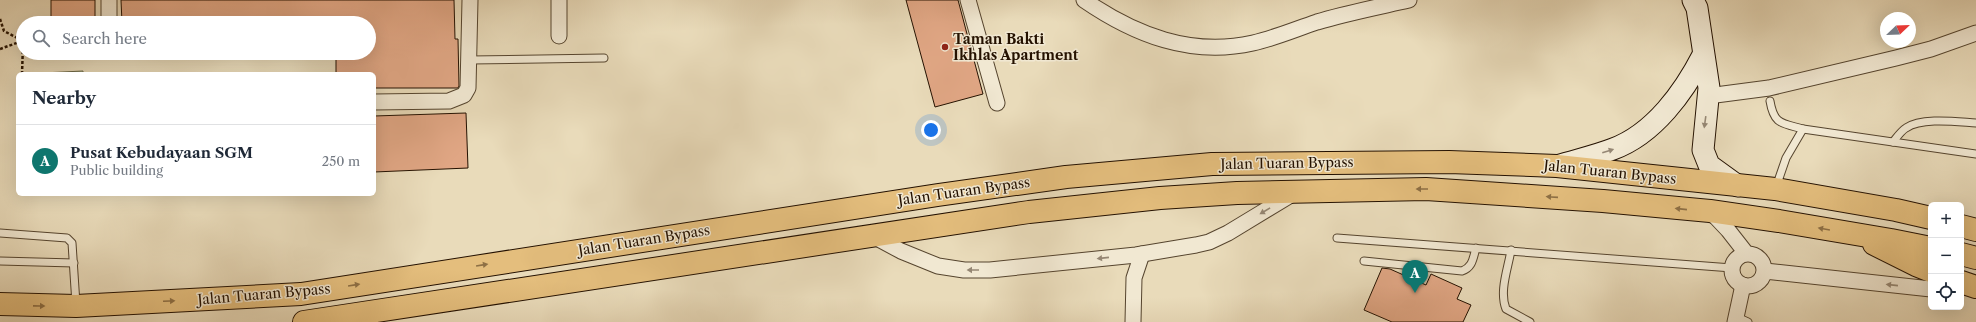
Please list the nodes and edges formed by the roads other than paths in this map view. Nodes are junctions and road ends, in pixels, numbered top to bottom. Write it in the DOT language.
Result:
graph roads {
  1 [pos="109,0"];
  2 [pos="470,0"];
  3 [pos="559,0"];
  4 [pos="968,0"];
  5 [pos="1084,0"];
  6 [pos="1409,0"];
  7 [pos="1693,0"];
  8 [pos="109,16"];
  9 [pos="1976,32"];
  10 [pos="559,36"];
  11 [pos="1703,55"];
  12 [pos="604,58"];
  13 [pos="470,60"];
  14 [pos="1708,96"];
  15 [pos="1770,101"];
  16 [pos="376,102"];
  17 [pos="997,103"];
  18 [pos="1976,123"];
  19 [pos="1803,129"];
  20 [pos="1893,142"];
  21 [pos="1976,154"];
  22 [pos="1557,166"];
  23 [pos="1738,186"];
  24 [pos="1775,189"];
  25 [pos="1299,191"];
  26 [pos="1710,212"];
  27 [pos="1928,217"];
  28 [pos="0,233"];
  29 [pos="1852,234"];
  30 [pos="873,236"];
  31 [pos="1337,238"];
  32 [pos="1928,247"];
  33 [pos="1476,248"];
  34 [pos="1511,250"];
  35 [pos="1142,254"];
  36 [pos="1746,254"];
  37 [pos="1964,255"];
  38 [pos="1123,256"];
  39 [pos="1976,258"];
  40 [pos="0,261"];
  41 [pos="1364,261"];
  42 [pos="74,263"];
  43 [pos="1732,268"];
  44 [pos="1928,270"];
  45 [pos="1765,271"];
  46 [pos="1134,278"];
  47 [pos="1964,283"];
  48 [pos="1743,285"];
  49 [pos="1976,288"];
  50 [pos="1928,289"];
  51 [pos="1964,289"];
  52 [pos="0,304"];
  53 [pos="76,306"];
  54 [pos="1740,320"];
  55 [pos="304,322"];
  56 [pos="1133,322"];
  57 [pos="1530,322"];
  1 -- 8 [label="street"];
  2 -- 13 [label="street"];
  3 -- 10 [label="street"];
  4 -- 17 [label="street"];
  5 -- 6 [label="street"];
  7 -- 11 [label="main road"];
  9 -- 14 [label="street"];
  11 -- 14 [label="main road"];
  22 -- 11 [label="main road, one-way"];
  12 -- 13 [label="lane"];
  13 -- 16 [label="street"];
  14 -- 23 [label="main road, one-way"];
  15 -- 19 [label="lane"];
  18 -- 20 [label="lane"];
  19 -- 20 [label="lane"];
  19 -- 24 [label="lane"];
  20 -- 21 [label="lane"];
  22 -- 23 [label="highway, Jalan Tuaran Bypass"];
  53 -- 22 [label="highway, Jalan Tuaran Bypass, one-way"];
  23 -- 24 [label="highway, Jalan Tuaran Bypass"];
  24 -- 27 [label="highway, Jalan Tuaran Bypass"];
  26 -- 25 [label="highway, Jalan Tuaran Bypass, one-way"];
  25 -- 30 [label="highway, Jalan Tuaran Bypass"];
  25 -- 35 [label="street, one-way"];
  29 -- 26 [label="highway, Jalan Tuaran Bypass, one-way"];
  26 -- 36 [label="street"];
  28 -- 42 [label="lane"];
  29 -- 32 [label="highway, Jalan Tuaran Bypass"];
  29 -- 44 [label="highway"];
  38 -- 30 [label="street, one-way"];
  30 -- 55 [label="highway, Jalan Tuaran Bypass"];
  31 -- 33 [label="lane"];
  33 -- 34 [label="lane"];
  33 -- 41 [label="lane"];
  34 -- 43 [label="lane"];
  34 -- 57 [label="lane"];
  35 -- 38 [label="street"];
  35 -- 46 [label="street"];
  36 -- 43 [label="street"];
  36 -- 45 [label="street"];
  37 -- 39 [label="highway"];
  38 -- 46 [label="street"];
  40 -- 42 [label="lane"];
  42 -- 53 [label="lane"];
  43 -- 48 [label="street"];
  45 -- 48 [label="street"];
  50 -- 45 [label="street, one-way"];
  46 -- 56 [label="street"];
  47 -- 49 [label="highway"];
  48 -- 54 [label="street"];
  49 -- 51 [label="street"];
  52 -- 53 [label="highway, Jalan Tuaran Bypass, one-way"];
}
